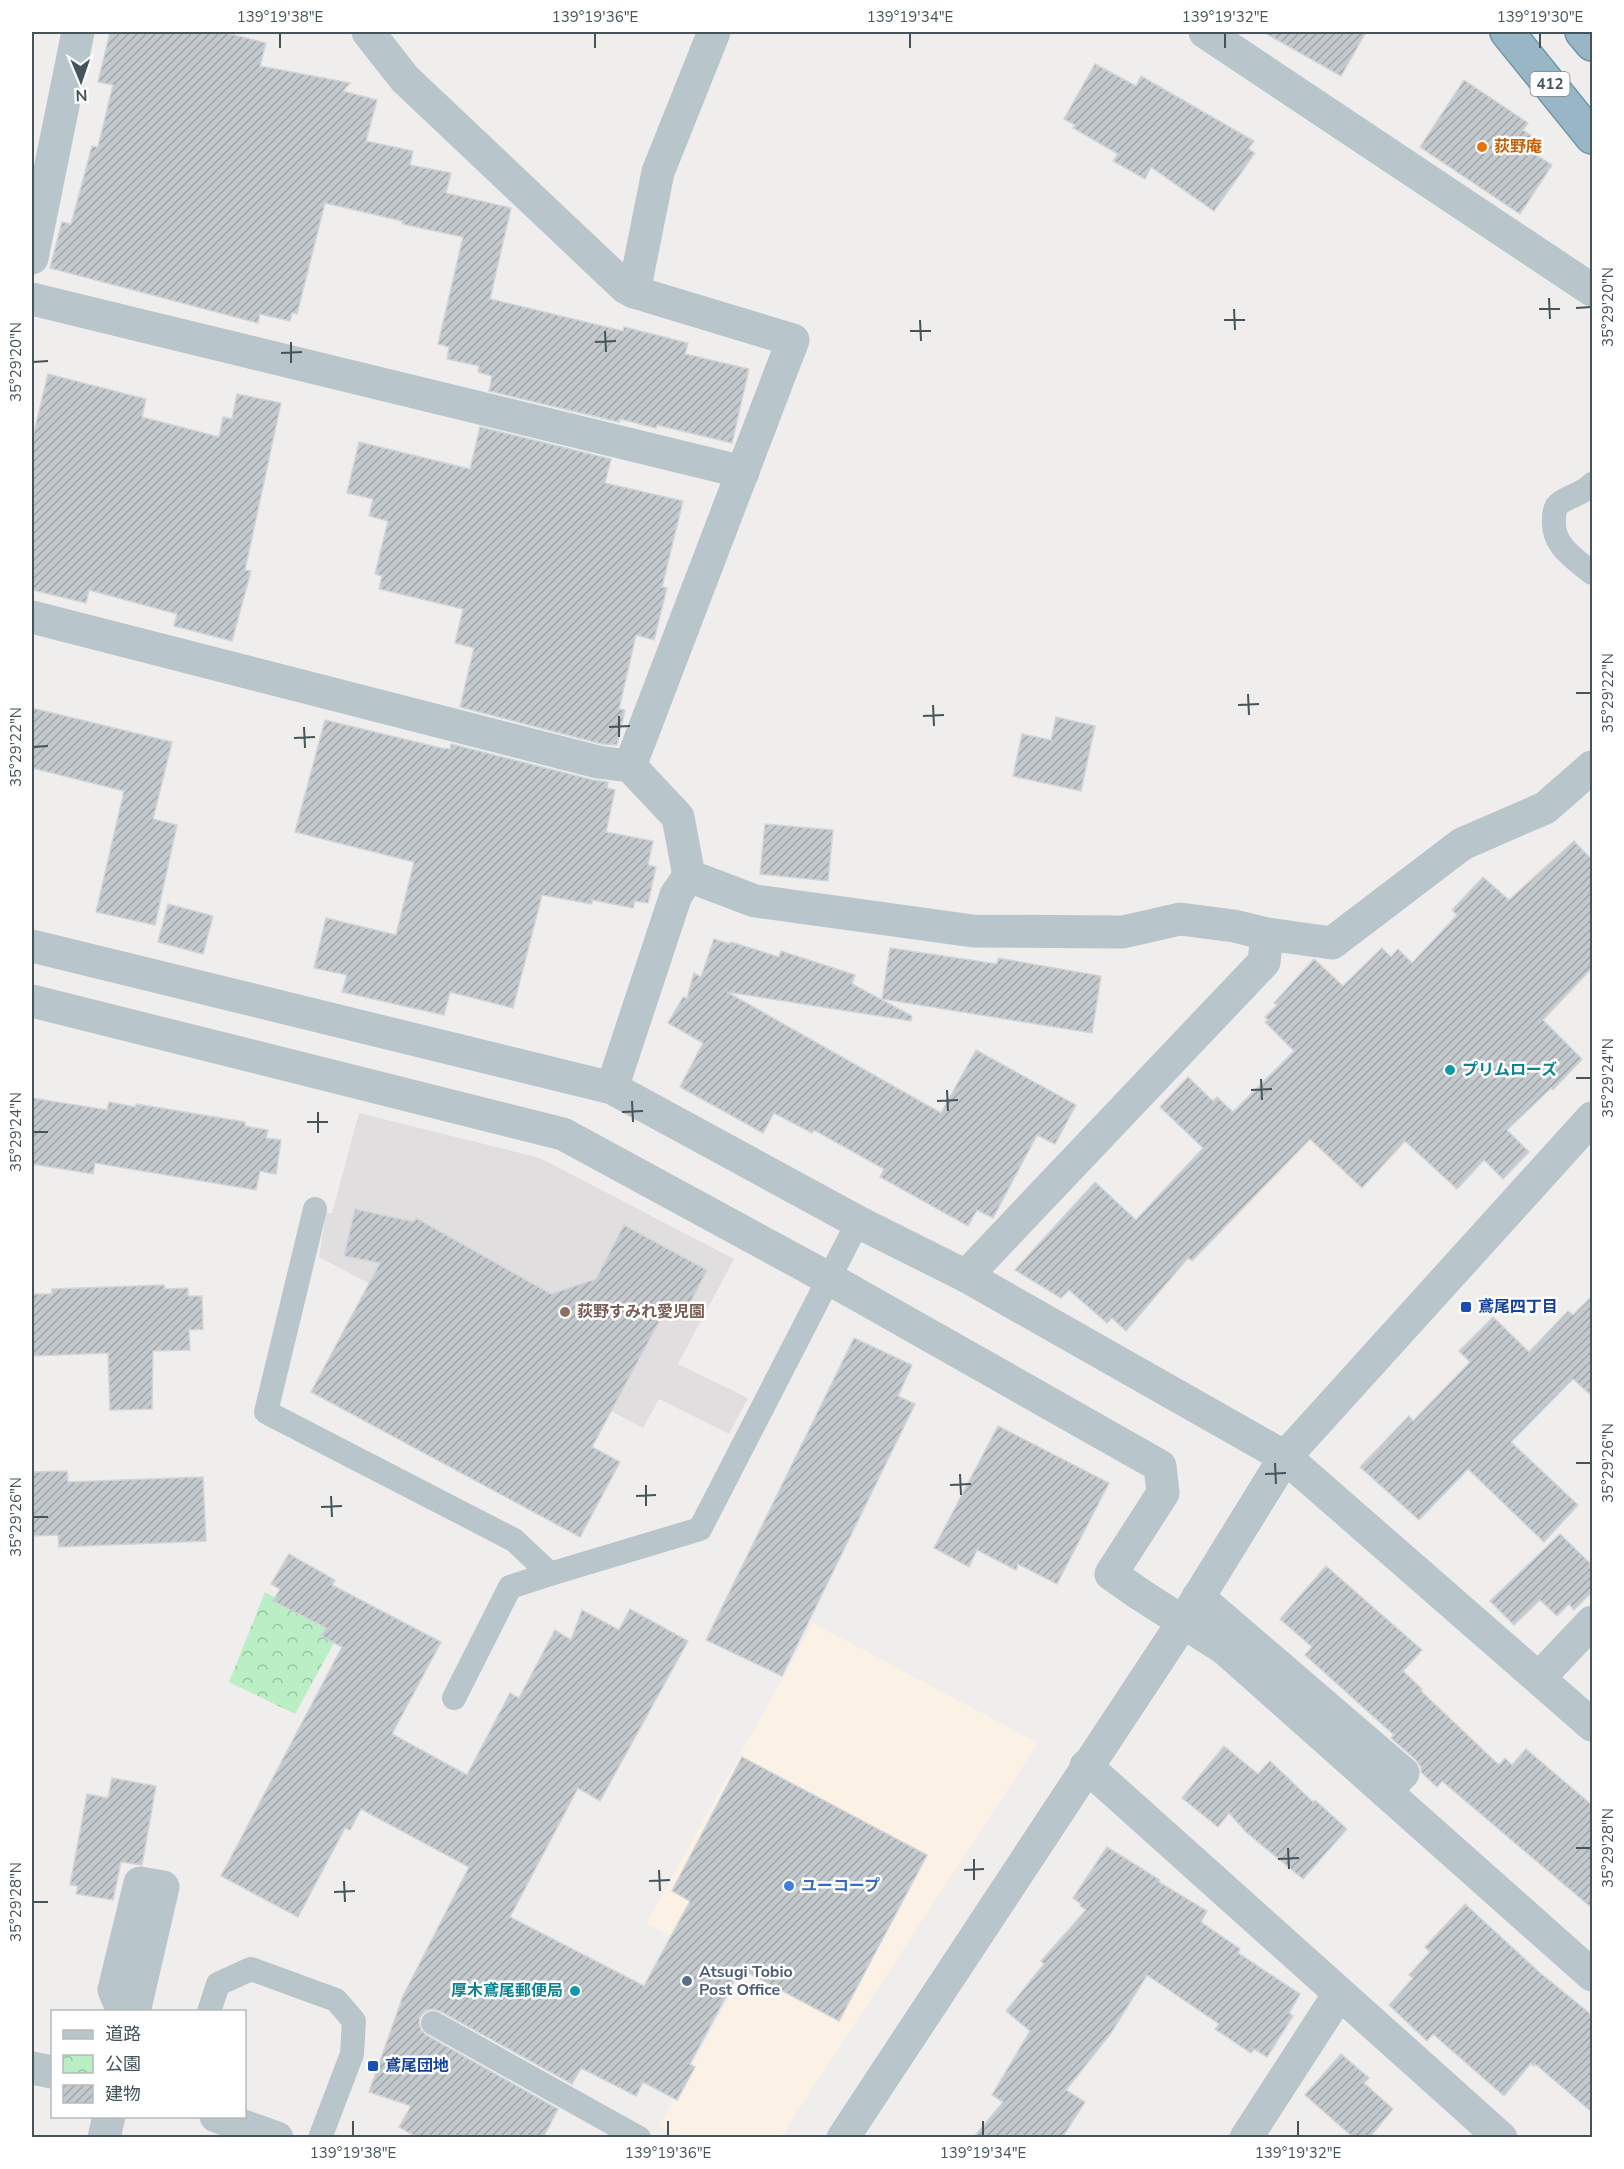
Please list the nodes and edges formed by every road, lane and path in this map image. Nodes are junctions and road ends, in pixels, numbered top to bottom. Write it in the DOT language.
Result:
graph roads {
  1 [pos="78,32"];
  2 [pos="368,32"];
  3 [pos="714,32"];
  4 [pos="1206,32"];
  5 [pos="1507,32"];
  6 [pos="1582,32"];
  7 [pos="1593,44"];
  8 [pos="1593,137"];
  9 [pos="32,258"];
  10 [pos="1593,290"];
  11 [pos="634,292"];
  12 [pos="32,299"];
  13 [pos="743,472"];
  14 [pos="1593,484"];
  15 [pos="1593,573"];
  16 [pos="32,617"];
  17 [pos="630,766"];
  18 [pos="1593,767"];
  19 [pos="689,876"];
  20 [pos="1267,934"];
  21 [pos="32,946"];
  22 [pos="32,1002"];
  23 [pos="612,1088"];
  24 [pos="1593,1118"];
  25 [pos="315,1209"];
  26 [pos="858,1222"];
  27 [pos="966,1276"];
  28 [pos="1284,1457"];
  29 [pos="550,1574"];
  30 [pos="1198,1598"];
  31 [pos="1593,1622"];
  32 [pos="1539,1678"];
  33 [pos="454,1698"];
  34 [pos="1593,1725"];
  35 [pos="1086,1766"];
  36 [pos="1385,1791"];
  37 [pos="1593,1975"];
  38 [pos="1339,1994"];
  39 [pos="210,2010"];
  40 [pos="433,2023"];
  41 [pos="32,2068"];
  42 [pos="51,2072"];
  43 [pos="109,2118"];
  44 [pos="222,2118"];
  45 [pos="104,2138"];
  46 [pos="277,2138"];
  47 [pos="320,2138"];
  48 [pos="639,2138"];
  49 [pos="843,2138"];
  50 [pos="1246,2138"];
  51 [pos="1501,2138"];
  1 -- 9 [label="street"];
  2 -- 11 [label="street"];
  3 -- 11 [label="street"];
  4 -- 10 [label="street"];
  5 -- 8 [label="highway, 412"];
  6 -- 7 [label="highway"];
  11 -- 13 [label="street"];
  12 -- 13 [label="street"];
  13 -- 17 [label="street"];
  14 -- 15 [label="lane"];
  16 -- 17 [label="street"];
  17 -- 19 [label="street"];
  18 -- 20 [label="street"];
  19 -- 20 [label="street"];
  19 -- 23 [label="street"];
  20 -- 27 [label="street"];
  21 -- 23 [label="street"];
  22 -- 36 [label="street, bridge"];
  23 -- 26 [label="street"];
  24 -- 28 [label="street"];
  25 -- 29 [label="lane"];
  26 -- 27 [label="street"];
  26 -- 29 [label="lane"];
  27 -- 28 [label="street"];
  28 -- 30 [label="street"];
  28 -- 32 [label="street"];
  29 -- 33 [label="lane"];
  30 -- 35 [label="street"];
  30 -- 36 [label="street"];
  31 -- 32 [label="street"];
  32 -- 34 [label="street"];
  35 -- 38 [label="street"];
  35 -- 49 [label="street"];
  36 -- 37 [label="street"];
  38 -- 50 [label="street"];
  38 -- 51 [label="street"];
  39 -- 47 [label="lane"];
  40 -- 48 [label="lane"];
  41 -- 42 [label="street"];
  43 -- 45 [label="street"];
  44 -- 46 [label="street"];
}
